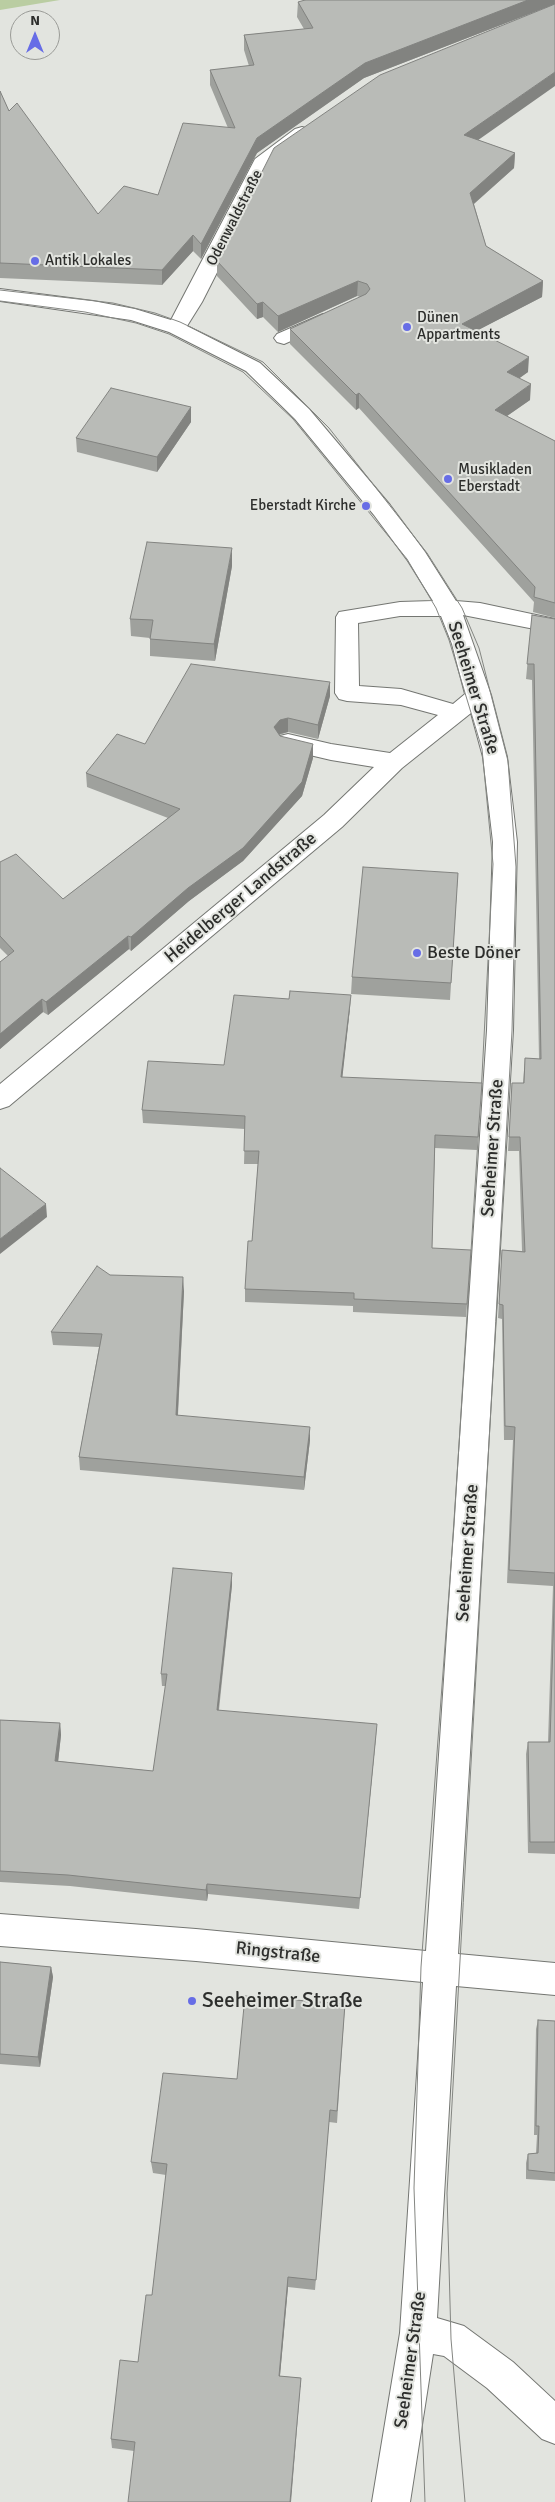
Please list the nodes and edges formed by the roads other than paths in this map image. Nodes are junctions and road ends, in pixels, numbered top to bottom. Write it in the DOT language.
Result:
graph roads {
  1 [pos="318,122"];
  2 [pos="0,295"];
  3 [pos="341,311"];
  4 [pos="176,328"];
  5 [pos="284,338"];
  6 [pos="449,608"];
  7 [pos="555,626"];
  8 [pos="479,695"];
  9 [pos="455,712"];
  10 [pos="288,742"];
  11 [pos="394,762"];
  12 [pos="0,1099"];
  13 [pos="0,1930"];
  14 [pos="440,1969"];
  15 [pos="555,1980"];
  16 [pos="418,2333"];
  17 [pos="555,2426"];
  18 [pos="391,2502"];
  1 -- 4 [label="street, Odenwaldstraße"];
  2 -- 4 [label="street"];
  3 -- 5 [label="street"];
  4 -- 6 [label="street"];
  6 -- 7 [label="street"];
  6 -- 8 [label="street, Seeheimer Straße"];
  6 -- 9 [label="street"];
  8 -- 9 [label="street, Heidelberger Landstraße"];
  8 -- 14 [label="street, Seeheimer Straße"];
  9 -- 11 [label="street, Heidelberger Landstraße"];
  10 -- 11 [label="street"];
  11 -- 12 [label="street, Heidelberger Landstraße"];
  13 -- 14 [label="street, Ringstraße"];
  14 -- 15 [label="street, Ringstraße"];
  14 -- 16 [label="street, Seeheimer Straße"];
  16 -- 17 [label="street"];
  16 -- 18 [label="street, Seeheimer Straße"];
}
